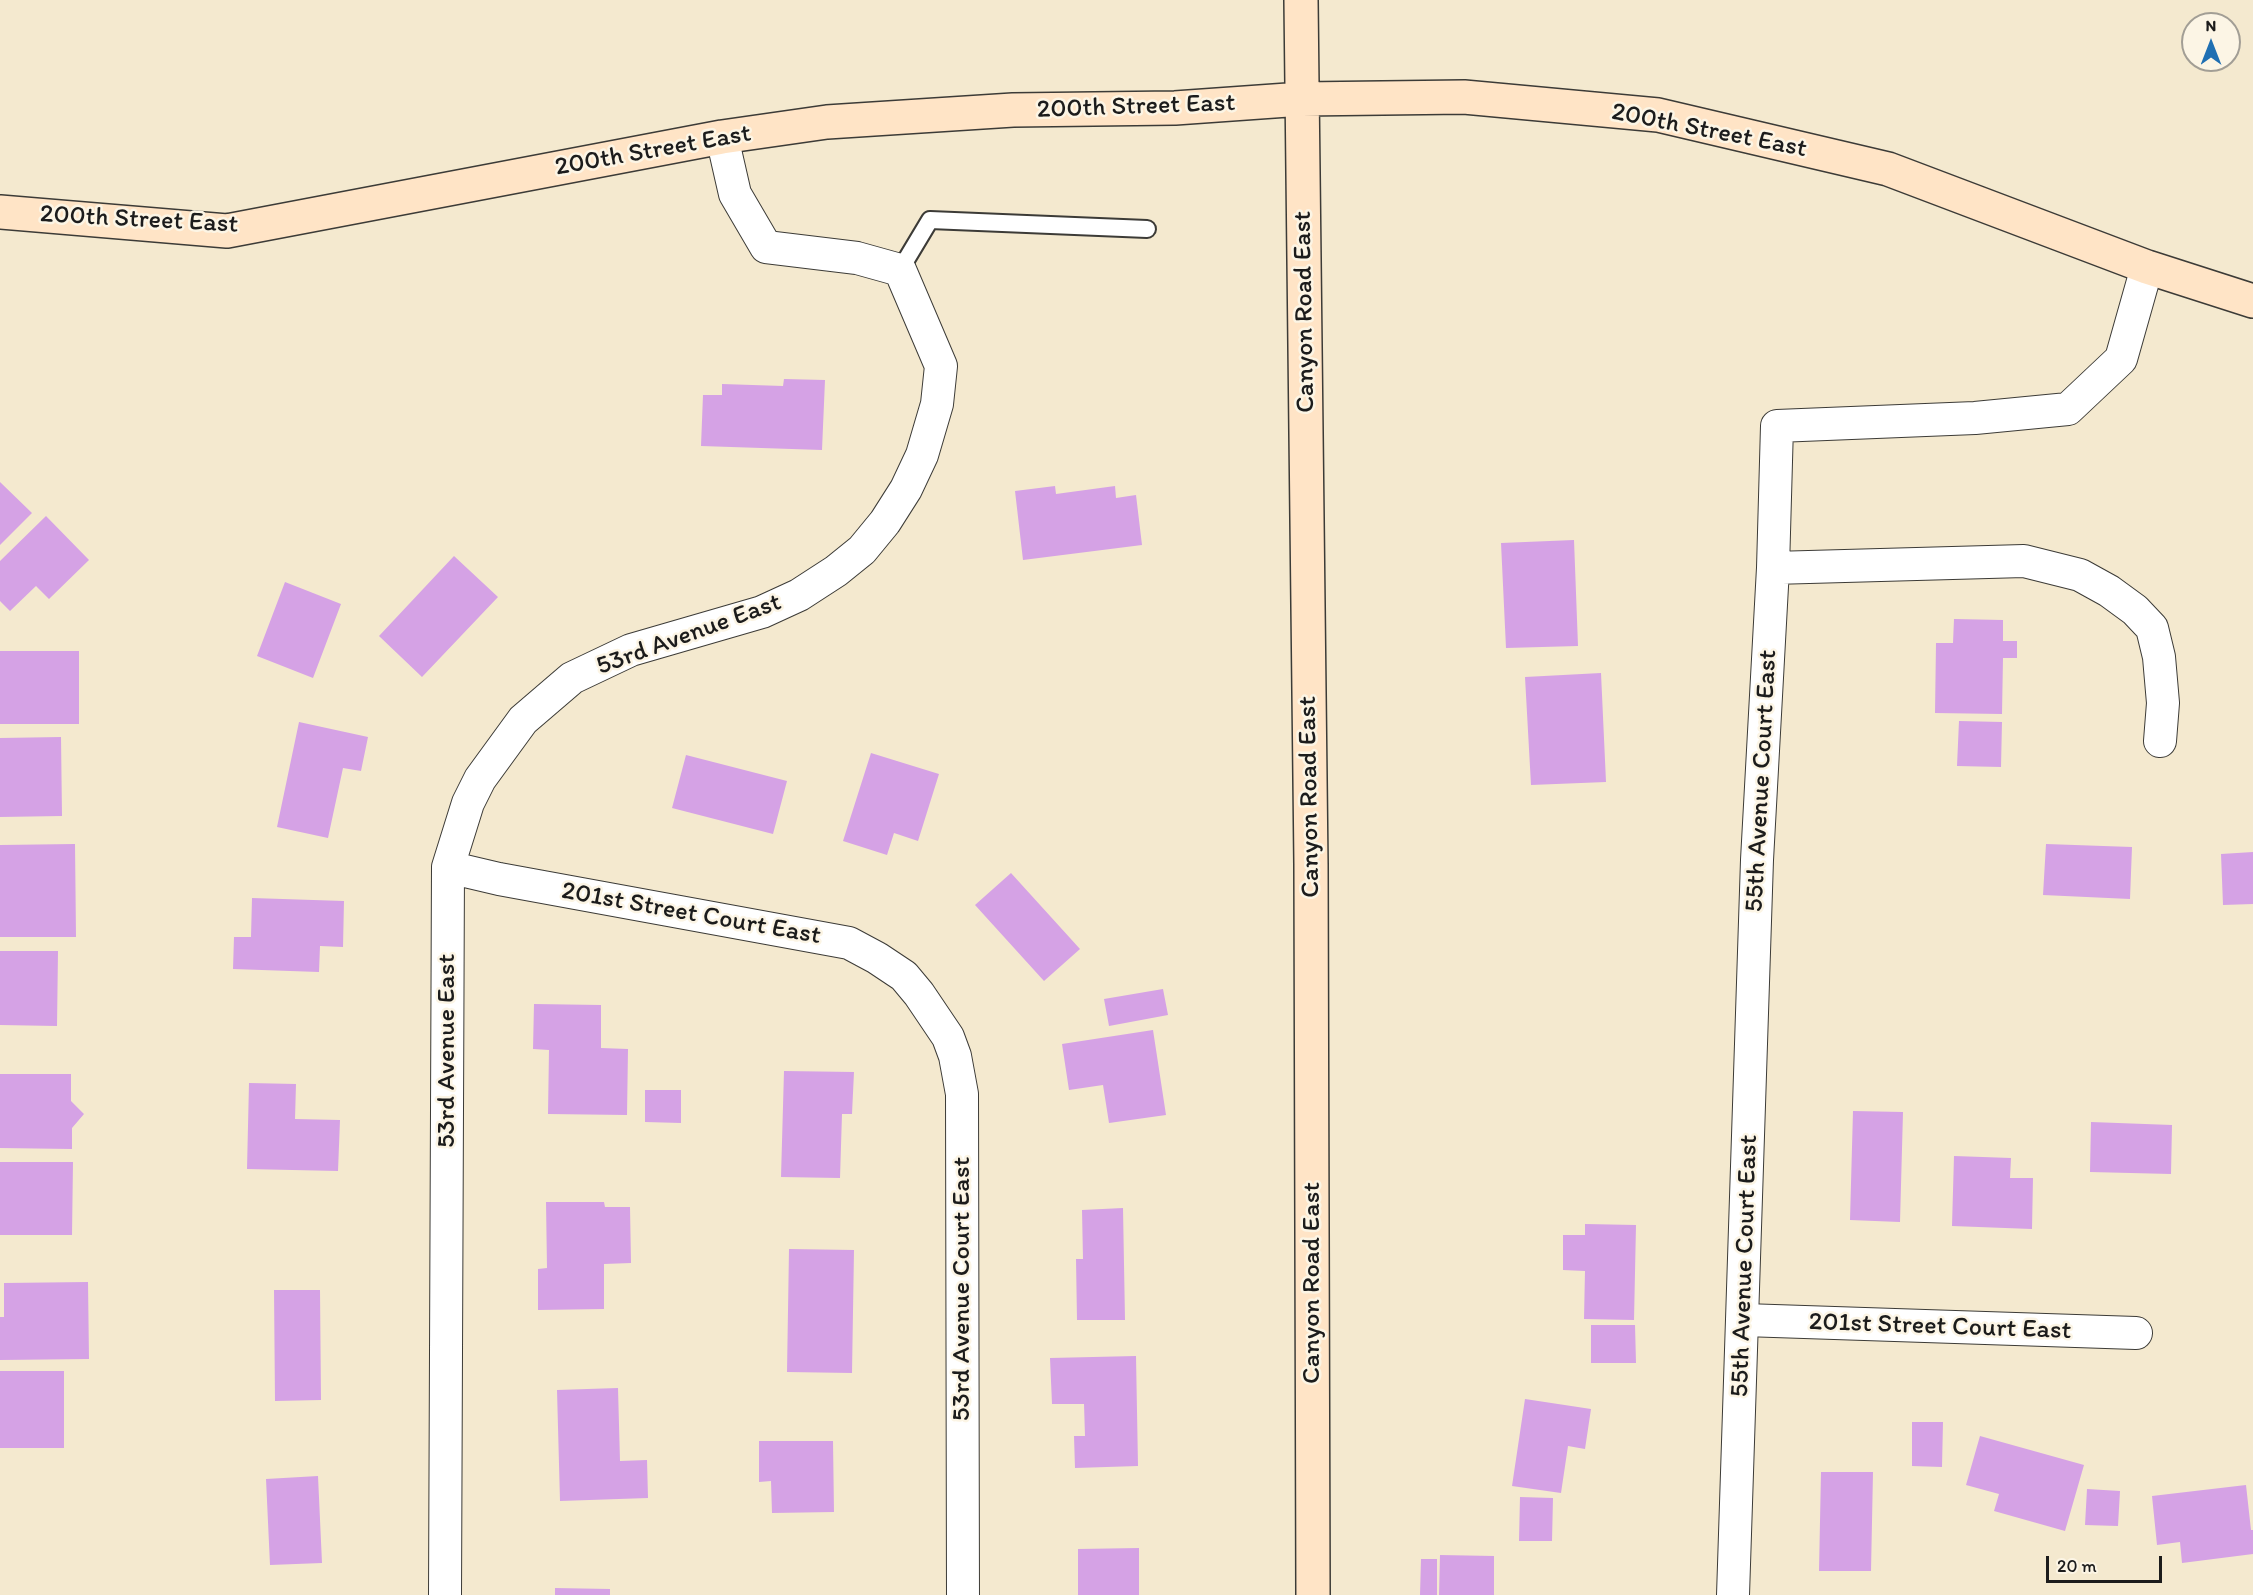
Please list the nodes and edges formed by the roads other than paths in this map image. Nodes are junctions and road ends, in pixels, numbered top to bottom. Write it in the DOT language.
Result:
graph roads {
  1 [pos="1301,0"];
  2 [pos="1302,99"];
  3 [pos="722,137"];
  4 [pos="0,212"];
  5 [pos="1147,229"];
  6 [pos="2147,267"];
  7 [pos="900,270"];
  8 [pos="2253,301"];
  9 [pos="1773,568"];
  10 [pos="2160,741"];
  11 [pos="448,867"];
  12 [pos="919,994"];
  13 [pos="1744,1320"];
  14 [pos="2136,1333"];
  15 [pos="445,1595"];
  16 [pos="963,1595"];
  17 [pos="1313,1595"];
  18 [pos="1733,1595"];
  1 -- 2 [label="street, Canyon Road East"];
  2 -- 3 [label="street, 200th Street East"];
  2 -- 6 [label="street, 200th Street East"];
  2 -- 17 [label="street, Canyon Road East"];
  3 -- 4 [label="street, 200th Street East"];
  3 -- 7 [label="street"];
  5 -- 7 [label="lane"];
  6 -- 8 [label="street, 200th Street East"];
  6 -- 9 [label="street, 55th Avenue Court East"];
  7 -- 11 [label="street, 53rd Avenue East"];
  9 -- 10 [label="street"];
  9 -- 13 [label="street, 55th Avenue Court East"];
  11 -- 12 [label="street, 201st Street Court East"];
  11 -- 15 [label="street, 53rd Avenue East"];
  12 -- 16 [label="street, 53rd Avenue Court East"];
  13 -- 14 [label="street, 201st Street Court East"];
  13 -- 18 [label="street, 55th Avenue Court East"];
}
